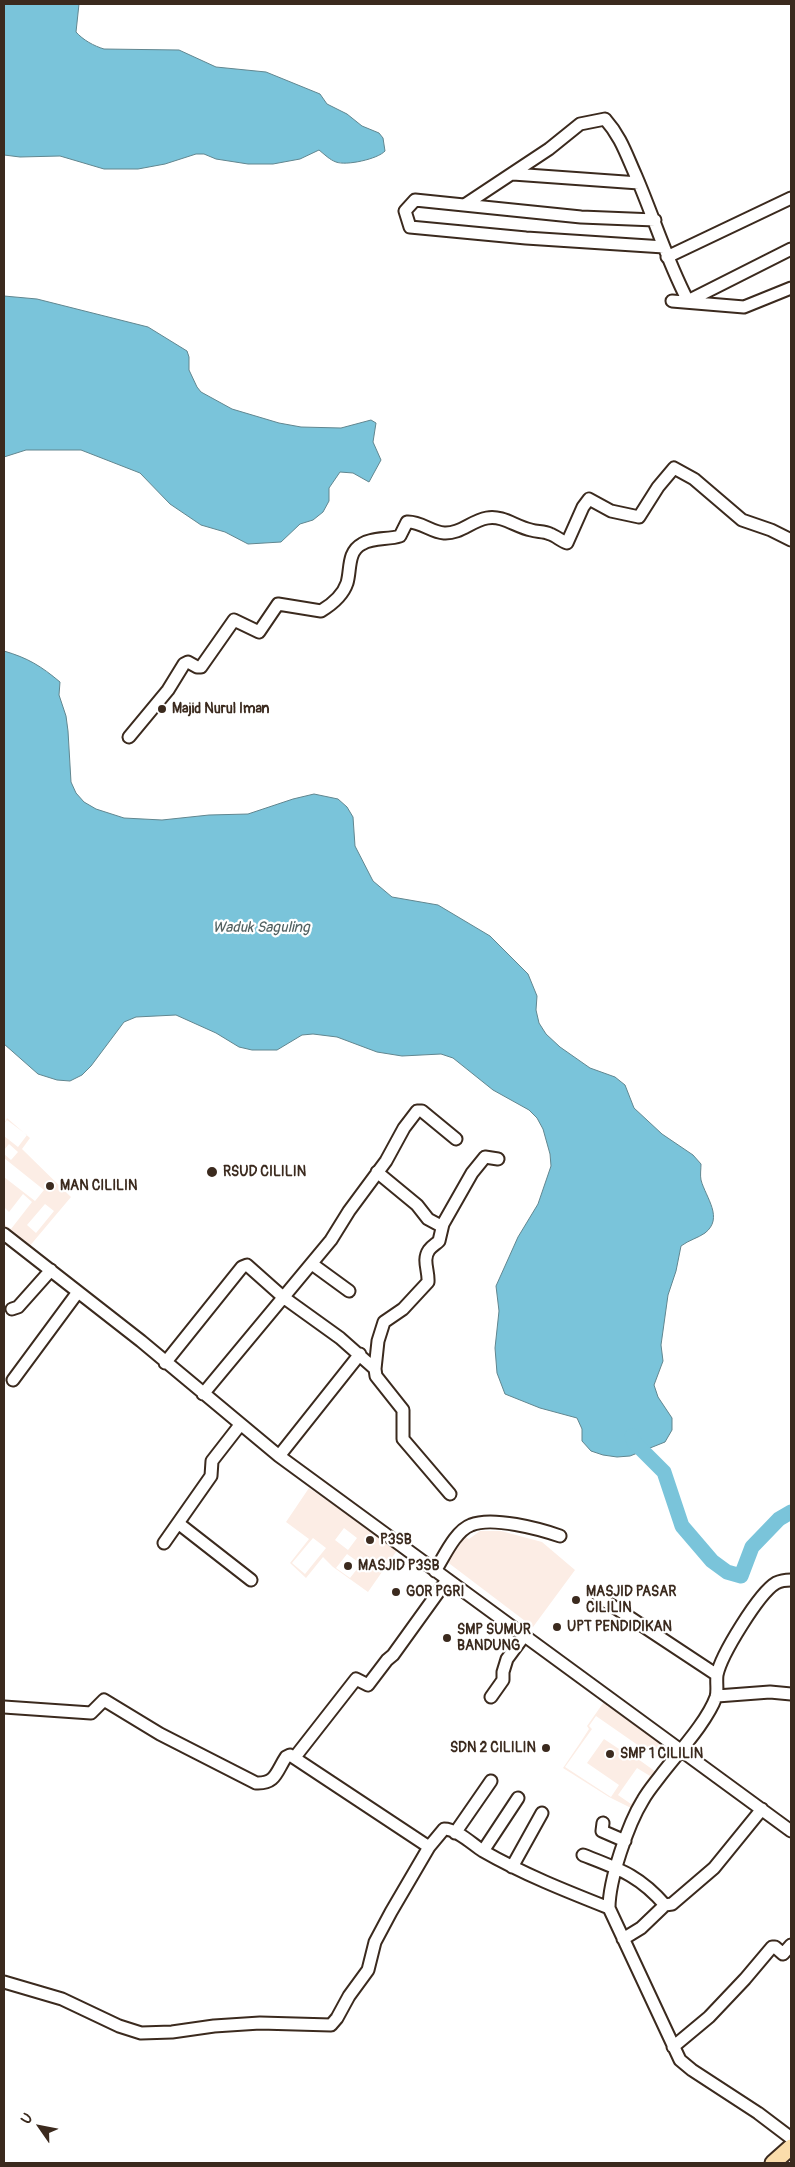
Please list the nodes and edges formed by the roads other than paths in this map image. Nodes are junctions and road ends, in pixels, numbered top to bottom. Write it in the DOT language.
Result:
graph roads {
  1 [pos="513,174"];
  2 [pos="639,183"];
  3 [pos="791,198"];
  4 [pos="466,204"];
  5 [pos="655,220"];
  6 [pos="791,249"];
  7 [pos="665,252"];
  8 [pos="791,288"];
  9 [pos="672,301"];
  10 [pos="688,301"];
  11 [pos="791,540"];
  12 [pos="129,737"];
  13 [pos="456,1139"];
  14 [pos="498,1159"];
  15 [pos="378,1172"];
  16 [pos="441,1226"];
  17 [pos="4,1234"];
  18 [pos="312,1264"];
  19 [pos="51,1270"];
  20 [pos="349,1291"];
  21 [pos="78,1292"];
  22 [pos="283,1297"];
  23 [pos="12,1309"];
  24 [pos="360,1354"];
  25 [pos="165,1363"];
  26 [pos="376,1368"];
  27 [pos="13,1380"];
  28 [pos="203,1394"];
  29 [pos="240,1425"];
  30 [pos="279,1456"];
  31 [pos="450,1494"];
  32 [pos="178,1523"];
  33 [pos="560,1536"];
  34 [pos="164,1543"];
  35 [pos="435,1571"];
  36 [pos="251,1580"];
  37 [pos="447,1580"];
  38 [pos="791,1580"];
  39 [pos="599,1597"];
  40 [pos="524,1636"];
  41 [pos="717,1676"];
  42 [pos="791,1694"];
  43 [pos="716,1696"];
  44 [pos="491,1697"];
  45 [pos="4,1707"];
  46 [pos="682,1749"];
  47 [pos="295,1758"];
  48 [pos="491,1781"];
  49 [pos="518,1798"];
  50 [pos="762,1809"];
  51 [pos="542,1812"];
  52 [pos="603,1822"];
  53 [pos="790,1828"];
  54 [pos="455,1833"];
  55 [pos="626,1841"];
  56 [pos="429,1847"];
  57 [pos="483,1851"];
  58 [pos="584,1854"];
  59 [pos="512,1867"];
  60 [pos="617,1868"];
  61 [pos="665,1904"];
  62 [pos="609,1908"];
  63 [pos="623,1939"];
  64 [pos="791,1945"];
  65 [pos="4,1982"];
  66 [pos="673,2047"];
  67 [pos="791,2138"];
  68 [pos="791,2146"];
  69 [pos="773,2163"];
  1 -- 2 [label="street"];
  1 -- 2 [label="street"];
  1 -- 4 [label="street"];
  2 -- 5 [label="street"];
  3 -- 7 [label="street"];
  4 -- 5 [label="street"];
  4 -- 7 [label="street"];
  5 -- 7 [label="street"];
  6 -- 10 [label="street"];
  7 -- 10 [label="street"];
  8 -- 10 [label="street"];
  9 -- 10 [label="street"];
  11 -- 12 [label="street"];
  13 -- 15 [label="street"];
  14 -- 16 [label="street"];
  15 -- 16 [label="street"];
  15 -- 18 [label="street"];
  16 -- 26 [label="street"];
  17 -- 19 [label="street"];
  18 -- 20 [label="street"];
  18 -- 22 [label="street"];
  19 -- 21 [label="street"];
  19 -- 23 [label="street"];
  21 -- 25 [label="street"];
  21 -- 27 [label="street"];
  22 -- 24 [label="street"];
  22 -- 25 [label="street"];
  22 -- 28 [label="street"];
  24 -- 26 [label="street"];
  24 -- 30 [label="street"];
  25 -- 28 [label="street"];
  26 -- 31 [label="street"];
  28 -- 29 [label="street"];
  29 -- 30 [label="street"];
  29 -- 32 [label="street"];
  30 -- 35 [label="street"];
  32 -- 34 [label="street"];
  32 -- 36 [label="street"];
  33 -- 35 [label="street"];
  35 -- 37 [label="street"];
  37 -- 40 [label="street"];
  37 -- 47 [label="street"];
  38 -- 41 [label="street"];
  39 -- 41 [label="street"];
  40 -- 44 [label="street"];
  40 -- 46 [label="street"];
  41 -- 43 [label="street"];
  42 -- 43 [label="street"];
  43 -- 46 [label="street"];
  45 -- 47 [label="street"];
  46 -- 50 [label="street"];
  46 -- 55 [label="street"];
  47 -- 56 [label="street"];
  48 -- 54 [label="street"];
  49 -- 57 [label="street"];
  50 -- 53 [label="street"];
  50 -- 61 [label="street"];
  51 -- 59 [label="street"];
  52 -- 55 [label="street"];
  54 -- 56 [label="street"];
  54 -- 57 [label="street"];
  55 -- 60 [label="street"];
  56 -- 65 [label="street"];
  57 -- 59 [label="street"];
  58 -- 60 [label="street"];
  59 -- 62 [label="street"];
  60 -- 61 [label="street"];
  60 -- 62 [label="street"];
  61 -- 63 [label="street"];
  62 -- 63 [label="street"];
  63 -- 66 [label="street"];
  64 -- 66 [label="street"];
  66 -- 67 [label="street"];
  68 -- 69 [label="main road"];
}
